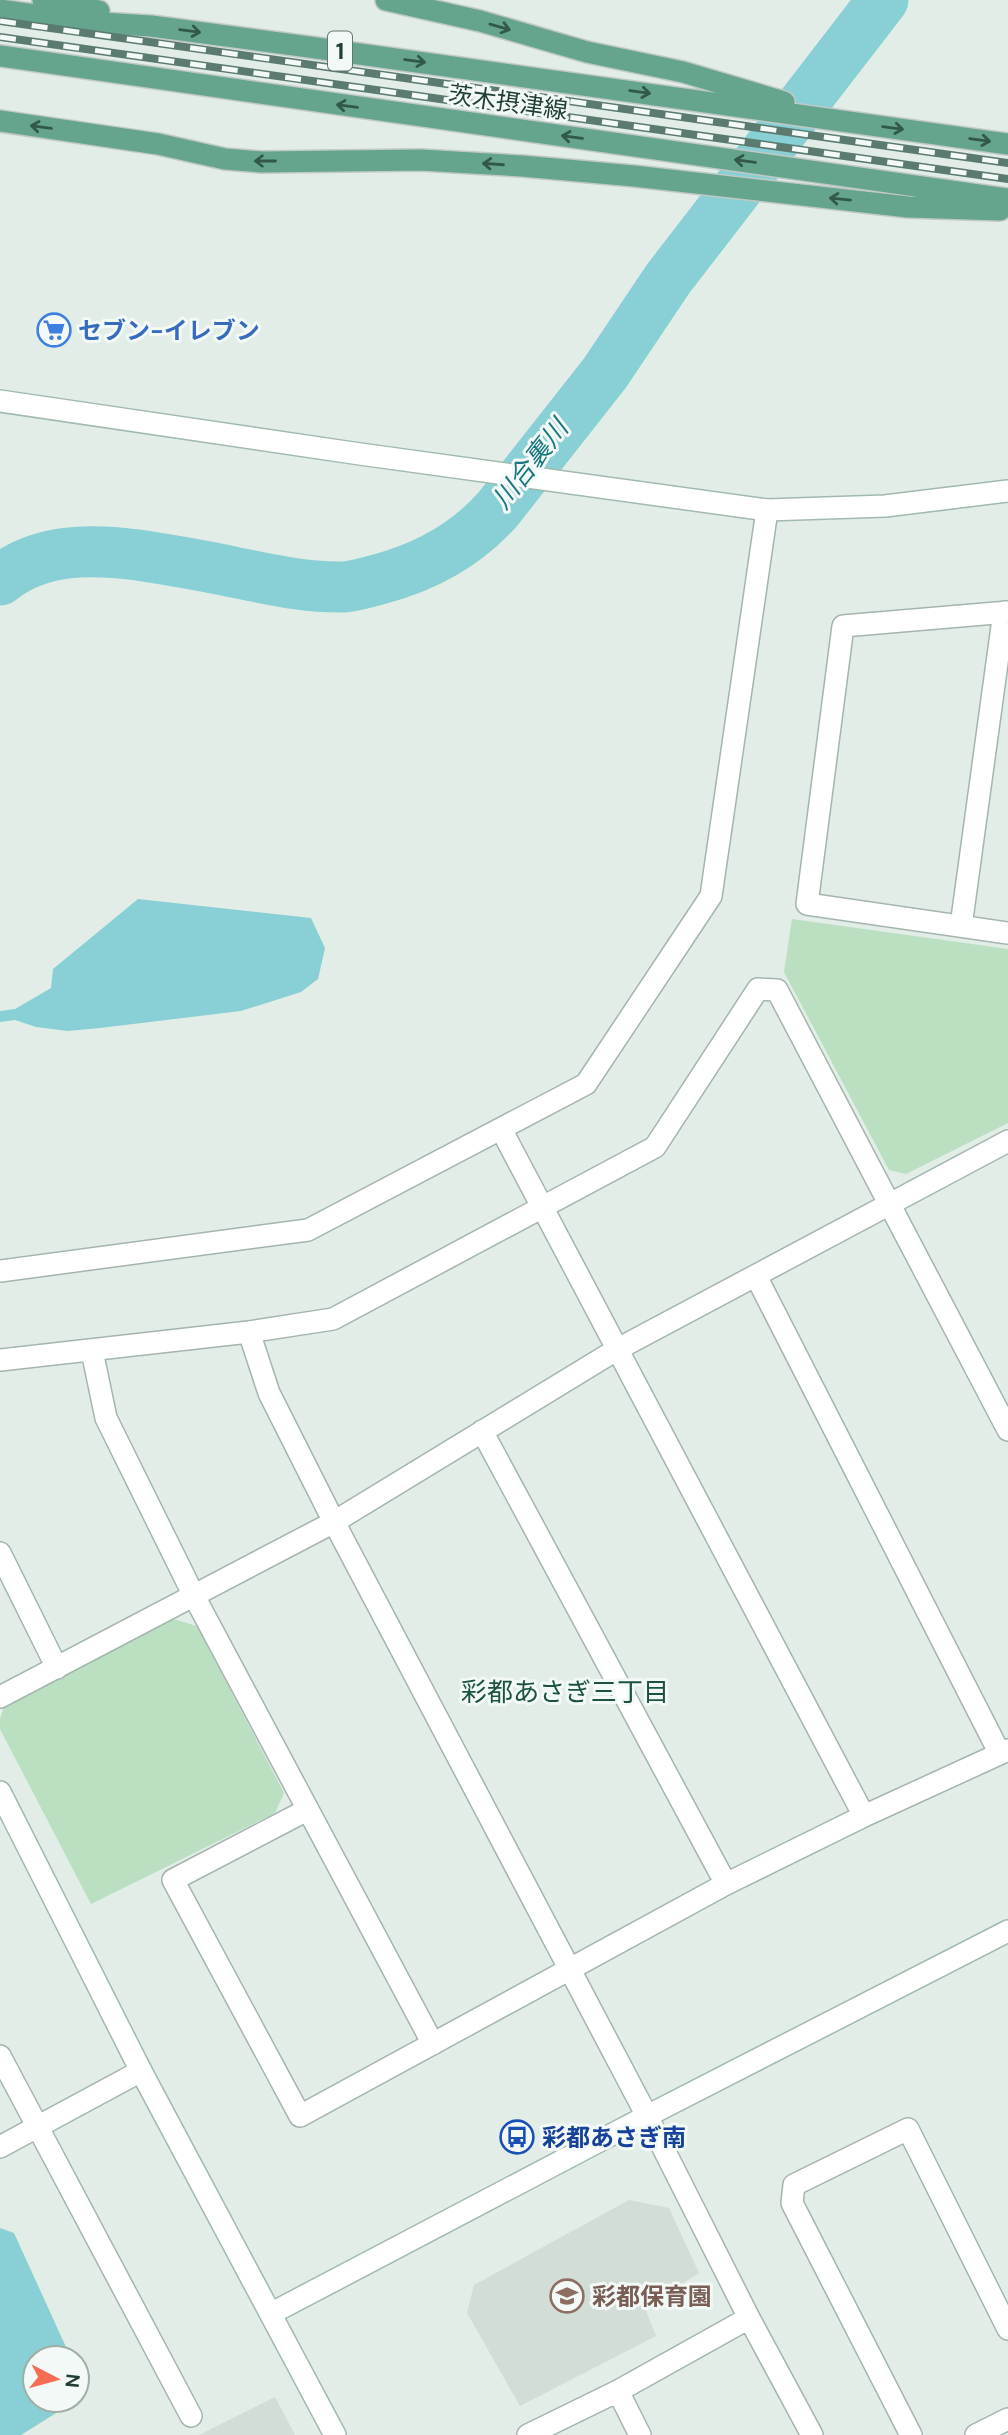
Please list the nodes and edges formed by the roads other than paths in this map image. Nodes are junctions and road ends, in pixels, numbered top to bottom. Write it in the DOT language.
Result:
graph roads {
  1 [pos="43,0"];
  2 [pos="387,0"];
  3 [pos="0,10"];
  4 [pos="151,26"];
  5 [pos="0,56"];
  6 [pos="0,68"];
  7 [pos="143,77"];
  8 [pos="0,121"];
  9 [pos="859,123"];
  10 [pos="1008,144"];
  11 [pos="1008,199"];
  12 [pos="1008,210"];
  13 [pos="0,401"];
  14 [pos="1008,491"];
  15 [pos="767,510"];
  16 [pos="1006,612"];
  17 [pos="961,926"];
  18 [pos="1008,933"];
  19 [pos="501,1129"];
  20 [pos="1008,1142"];
  21 [pos="891,1205"];
  22 [pos="543,1209"];
  23 [pos="0,1271"];
  24 [pos="756,1276"];
  25 [pos="249,1332"];
  26 [pos="616,1350"];
  27 [pos="92,1351"];
  28 [pos="0,1360"];
  29 [pos="1008,1430"];
  30 [pos="482,1432"];
  31 [pos="334,1522"];
  32 [pos="0,1553"];
  33 [pos="194,1596"];
  34 [pos="57,1668"];
  35 [pos="0,1698"];
  36 [pos="1003,1751"];
  37 [pos="0,1792"];
  38 [pos="307,1810"];
  39 [pos="864,1816"];
  40 [pos="726,1884"];
  41 [pos="1008,1931"];
  42 [pos="569,1971"];
  43 [pos="433,2044"];
  44 [pos="0,2056"];
  45 [pos="141,2071"];
  46 [pos="647,2116"];
  47 [pos="37,2127"];
  48 [pos="0,2147"];
  49 [pos="272,2313"];
  50 [pos="749,2318"];
  51 [pos="1008,2329"];
  52 [pos="618,2391"];
  53 [pos="191,2416"];
  54 [pos="1008,2419"];
  55 [pos="335,2435"];
  56 [pos="528,2435"];
  57 [pos="640,2435"];
  58 [pos="812,2435"];
  59 [pos="911,2435"];
  60 [pos="976,2435"];
  1 -- 4 [label="main road"];
  2 -- 9 [label="main road, one-way"];
  3 -- 4 [label="main road, 茨木摂津線 / 1"];
  4 -- 9 [label="main road, 茨木摂津線 / 1, one-way"];
  5 -- 7 [label="main road, 茨木摂津線 / 1"];
  6 -- 7 [label="main road"];
  11 -- 7 [label="main road, 茨木摂津線 / 1, one-way"];
  12 -- 8 [label="main road, one-way"];
  9 -- 10 [label="main road, 茨木摂津線 / 1, one-way"];
  13 -- 15 [label="street"];
  14 -- 15 [label="street"];
  15 -- 19 [label="street"];
  16 -- 17 [label="street"];
  16 -- 17 [label="street"];
  17 -- 18 [label="street"];
  19 -- 22 [label="street"];
  19 -- 23 [label="street"];
  20 -- 21 [label="street"];
  21 -- 22 [label="street"];
  21 -- 24 [label="street"];
  21 -- 29 [label="street"];
  22 -- 25 [label="street"];
  22 -- 26 [label="street"];
  24 -- 26 [label="street"];
  24 -- 36 [label="street"];
  25 -- 27 [label="street"];
  25 -- 31 [label="street"];
  26 -- 30 [label="street"];
  26 -- 39 [label="street"];
  27 -- 28 [label="street"];
  27 -- 33 [label="street"];
  30 -- 31 [label="street"];
  30 -- 40 [label="street"];
  31 -- 33 [label="street"];
  31 -- 42 [label="street"];
  32 -- 34 [label="street"];
  33 -- 34 [label="street"];
  33 -- 38 [label="street"];
  34 -- 35 [label="street"];
  36 -- 39 [label="street"];
  37 -- 45 [label="street"];
  38 -- 43 [label="street"];
  38 -- 43 [label="street"];
  39 -- 40 [label="street"];
  40 -- 42 [label="street"];
  41 -- 46 [label="street"];
  42 -- 43 [label="street"];
  42 -- 46 [label="street"];
  44 -- 47 [label="street"];
  45 -- 47 [label="street"];
  45 -- 49 [label="street"];
  46 -- 49 [label="street"];
  46 -- 50 [label="street"];
  47 -- 48 [label="street"];
  47 -- 53 [label="street"];
  49 -- 55 [label="street"];
  50 -- 52 [label="street"];
  50 -- 58 [label="street"];
  51 -- 59 [label="street"];
  52 -- 56 [label="street"];
  52 -- 57 [label="street"];
  54 -- 60 [label="street"];
}
